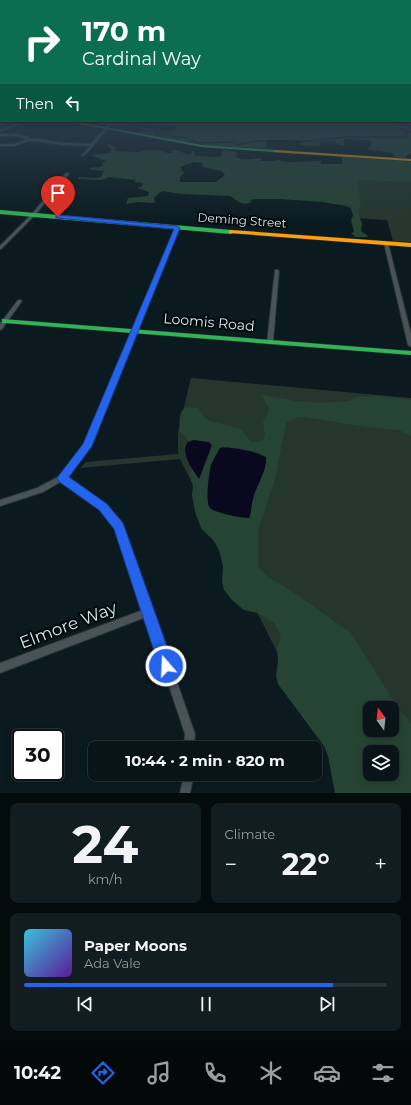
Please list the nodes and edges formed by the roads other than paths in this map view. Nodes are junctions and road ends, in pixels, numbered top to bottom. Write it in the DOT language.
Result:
graph roads {
  1 [pos="87,151"];
  2 [pos="277,151"];
  3 [pos="83,155"];
  4 [pos="411,160"];
  5 [pos="67,174"];
  6 [pos="0,212"];
  7 [pos="33,215"];
  8 [pos="177,228"];
  9 [pos="386,243"];
  10 [pos="411,245"];
  11 [pos="0,248"];
  12 [pos="277,271"];
  13 [pos="20,301"];
  14 [pos="2,324"];
  15 [pos="135,330"];
  16 [pos="270,342"];
  17 [pos="411,345"];
  18 [pos="411,353"];
  19 [pos="62,478"];
  20 [pos="0,503"];
  21 [pos="148,612"];
  22 [pos="0,668"];
  23 [pos="190,741"];
  24 [pos="188,781"];
  25 [pos="185,793"];
  1 -- 3 [label="street"];
  2 -- 4 [label="street"];
  5 -- 7 [label="street"];
  6 -- 7 [label="street, Deming Street"];
  7 -- 8 [label="street, Deming Street"];
  7 -- 11 [label="street"];
  8 -- 9 [label="street, Deming Street"];
  8 -- 15 [label="street"];
  9 -- 10 [label="street, Deming Street"];
  9 -- 17 [label="street"];
  12 -- 16 [label="street"];
  13 -- 14 [label="street"];
  14 -- 15 [label="street, Loomis Road"];
  15 -- 16 [label="street, Loomis Road"];
  15 -- 19 [label="street"];
  16 -- 18 [label="street, Loomis Road"];
  19 -- 20 [label="street"];
  19 -- 21 [label="street"];
  21 -- 22 [label="street, Elmore Way"];
  21 -- 23 [label="street"];
  24 -- 25 [label="street"];
}
